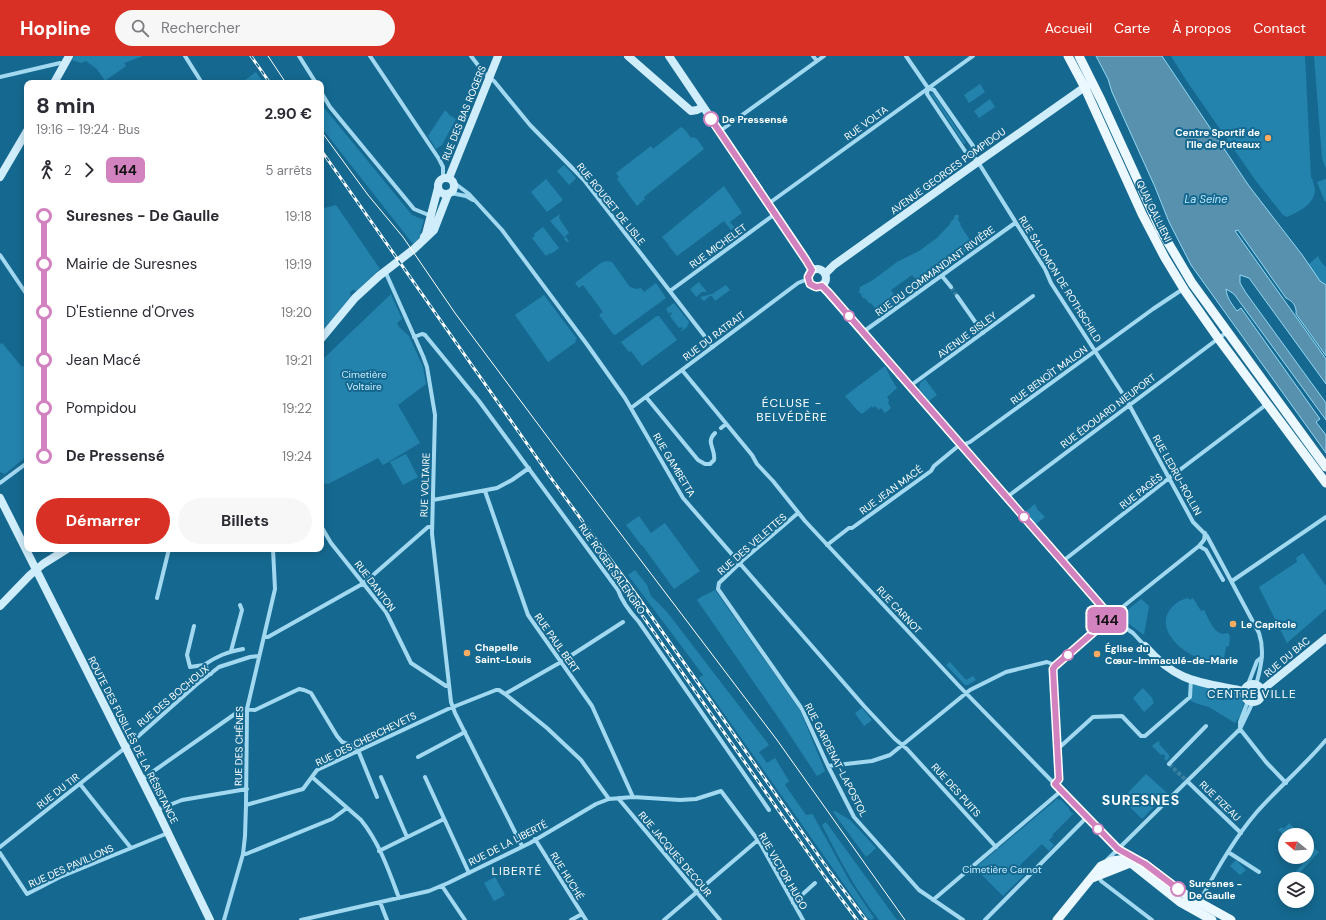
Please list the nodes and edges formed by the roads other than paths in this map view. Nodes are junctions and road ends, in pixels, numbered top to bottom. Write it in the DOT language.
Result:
graph roads {
  1 [pos="69,56"];
  2 [pos="186,56"];
  3 [pos="299,56"];
  4 [pos="370,56"];
  5 [pos="471,56"];
  6 [pos="498,56"];
  7 [pos="628,56"];
  8 [pos="669,56"];
  9 [pos="813,56"];
  10 [pos="824,56"];
  11 [pos="906,56"];
  12 [pos="973,56"];
  13 [pos="1068,56"];
  14 [pos="1079,56"];
  15 [pos="817,61"];
  16 [pos="64,65"];
  17 [pos="0,77"];
  18 [pos="489,77"];
  19 [pos="56,80"];
  20 [pos="200,80"];
  21 [pos="314,80"];
  22 [pos="1088,84"];
  23 [pos="928,88"];
  24 [pos="324,97"];
  25 [pos="703,107"];
  26 [pos="719,131"];
  27 [pos="24,135"];
  28 [pos="972,154"];
  29 [pos="978,162"];
  30 [pos="0,177"];
  31 [pos="448,180"];
  32 [pos="438,188"];
  33 [pos="450,194"];
  34 [pos="768,204"];
  35 [pos="486,211"];
  36 [pos="775,214"];
  37 [pos="431,216"];
  38 [pos="1016,223"];
  39 [pos="420,243"];
  40 [pos="0,255"];
  41 [pos="812,270"];
  42 [pos="385,271"];
  43 [pos="825,274"];
  44 [pos="942,276"];
  45 [pos="808,279"];
  46 [pos="822,286"];
  47 [pos="951,288"];
  48 [pos="24,291"];
  49 [pos="670,291"];
  50 [pos="1185,292"];
  51 [pos="957,296"];
  52 [pos="1033,296"];
  53 [pos="863,332"];
  54 [pos="1228,332"];
  55 [pos="983,333"];
  56 [pos="324,335"];
  57 [pos="414,337"];
  58 [pos="1218,338"];
  59 [pos="713,347"];
  60 [pos="1095,351"];
  61 [pos="682,370"];
  62 [pos="910,386"];
  63 [pos="646,397"];
  64 [pos="1267,404"];
  65 [pos="1129,405"];
  66 [pos="631,408"];
  67 [pos="726,424"];
  68 [pos="721,428"];
  69 [pos="715,433"];
  70 [pos="961,445"];
  71 [pos="24,465"];
  72 [pos="1326,467"];
  73 [pos="529,468"];
  74 [pos="1169,479"];
  75 [pos="0,483"];
  76 [pos="1326,483"];
  77 [pos="485,491"];
  78 [pos="0,498"];
  79 [pos="1007,498"];
  80 [pos="433,500"];
  81 [pos="798,513"];
  82 [pos="1326,517"];
  83 [pos="432,527"];
  84 [pos="324,531"];
  85 [pos="1205,533"];
  86 [pos="827,545"];
  87 [pos="1199,546"];
  88 [pos="24,547"];
  89 [pos="26,552"];
  90 [pos="62,552"];
  91 [pos="168,552"];
  92 [pos="273,552"];
  93 [pos="1063,561"];
  94 [pos="741,563"];
  95 [pos="35,570"];
  96 [pos="1223,580"];
  97 [pos="1232,581"];
  98 [pos="364,583"];
  99 [pos="718,587"];
  100 [pos="157,598"];
  101 [pos="240,605"];
  102 [pos="0,606"];
  103 [pos="1109,614"];
  104 [pos="623,622"];
  105 [pos="194,626"];
  106 [pos="264,637"];
  107 [pos="1325,639"];
  108 [pos="1145,646"];
  109 [pos="243,649"];
  110 [pos="231,651"];
  111 [pos="259,656"];
  112 [pos="1262,658"];
  113 [pos="561,662"];
  114 [pos="204,665"];
  115 [pos="1055,666"];
  116 [pos="211,674"];
  117 [pos="1191,680"];
  118 [pos="449,685"];
  119 [pos="1259,688"];
  120 [pos="1246,689"];
  121 [pos="965,692"];
  122 [pos="505,694"];
  123 [pos="1251,701"];
  124 [pos="452,708"];
  125 [pos="247,709"];
  126 [pos="1206,726"];
  127 [pos="1240,729"];
  128 [pos="464,732"];
  129 [pos="1326,740"];
  130 [pos="903,745"];
  131 [pos="1058,746"];
  132 [pos="125,748"];
  133 [pos="359,750"];
  134 [pos="418,757"];
  135 [pos="1169,764"];
  136 [pos="828,766"];
  137 [pos="312,777"];
  138 [pos="381,777"];
  139 [pos="425,777"];
  140 [pos="142,780"];
  141 [pos="1188,782"];
  142 [pos="1286,783"];
  143 [pos="80,784"];
  144 [pos="1055,784"];
  145 [pos="246,789"];
  146 [pos="721,791"];
  147 [pos="1061,791"];
  148 [pos="633,796"];
  149 [pos="377,797"];
  150 [pos="609,798"];
  151 [pos="618,798"];
  152 [pos="246,805"];
  153 [pos="347,808"];
  154 [pos="157,810"];
  155 [pos="769,810"];
  156 [pos="1087,818"];
  157 [pos="444,819"];
  158 [pos="168,833"];
  159 [pos="1241,833"];
  160 [pos="407,838"];
  161 [pos="535,840"];
  162 [pos="758,840"];
  163 [pos="522,846"];
  164 [pos="996,846"];
  165 [pos="0,847"];
  166 [pos="131,848"];
  167 [pos="1118,849"];
  168 [pos="379,851"];
  169 [pos="1228,852"];
  170 [pos="0,853"];
  171 [pos="243,854"];
  172 [pos="1128,861"];
  173 [pos="1143,863"];
  174 [pos="1101,866"];
  175 [pos="1259,872"];
  176 [pos="468,873"];
  177 [pos="1099,876"];
  178 [pos="1090,879"];
  179 [pos="815,883"];
  180 [pos="442,886"];
  181 [pos="696,893"];
  182 [pos="399,898"];
  183 [pos="933,900"];
  184 [pos="380,902"];
  185 [pos="793,903"];
  186 [pos="1198,903"];
  187 [pos="582,914"];
  188 [pos="1199,916"];
  189 [pos="210,920"];
  190 [pos="224,920"];
  191 [pos="301,920"];
  192 [pos="387,920"];
  193 [pos="465,920"];
  194 [pos="571,920"];
  195 [pos="586,920"];
  196 [pos="664,920"];
  197 [pos="720,920"];
  198 [pos="803,920"];
  199 [pos="963,920"];
  200 [pos="986,920"];
  201 [pos="1057,920"];
  202 [pos="1152,920"];
  203 [pos="1212,920"];
  204 [pos="1231,920"];
  1 -- 16 [label="street"];
  2 -- 20 [label="street"];
  3 -- 21 [label="street"];
  4 -- 31 [label="street"];
  5 -- 18 [label="street"];
  6 -- 18 [label="street, RUE DES BAS ROGERS"];
  7 -- 25 [label="street"];
  8 -- 25 [label="street"];
  9 -- 15 [label="street"];
  10 -- 15 [label="street"];
  11 -- 23 [label="street"];
  12 -- 23 [label="street, RUE VOLTA"];
  13 -- 22 [label="main road"];
  14 -- 22 [label="main road"];
  15 -- 26 [label="street"];
  16 -- 17 [label="street"];
  16 -- 19 [label="street"];
  18 -- 31 [label="street, RUE DES BAS ROGERS"];
  18 -- 49 [label="street, RUE ROUGET DE LISLE"];
  22 -- 29 [label="street, AVENUE GEORGES POMPIDOU"];
  22 -- 50 [label="main road, QUAI GALLIENI"];
  22 -- 54 [label="main road, QUAI GALLIENI"];
  23 -- 28 [label="street"];
  23 -- 28 [label="street"];
  23 -- 34 [label="street, RUE VOLTA"];
  24 -- 37 [label="street"];
  25 -- 26 [label="street"];
  26 -- 34 [label="street"];
  27 -- 30 [label="street"];
  28 -- 29 [label="street, RUE SALOMON DE ROTHSCHILD"];
  29 -- 38 [label="street, RUE SALOMON DE ROTHSCHILD"];
  29 -- 43 [label="street, AVENUE GEORGES POMPIDOU"];
  31 -- 32 [label="street"];
  31 -- 33 [label="street"];
  31 -- 35 [label="street, RUE GAMBETTA"];
  32 -- 33 [label="street"];
  32 -- 37 [label="street"];
  33 -- 35 [label="street, RUE GAMBETTA"];
  33 -- 39 [label="street"];
  34 -- 36 [label="street"];
  35 -- 66 [label="street, RUE GAMBETTA"];
  36 -- 41 [label="street"];
  36 -- 49 [label="street, RUE MICHELET"];
  37 -- 39 [label="street"];
  38 -- 44 [label="street, RUE DU COMMANDANT RIVIÈRE"];
  38 -- 60 [label="street, RUE SALOMON DE ROTHSCHILD"];
  39 -- 42 [label="street"];
  40 -- 48 [label="street"];
  41 -- 43 [label="street"];
  41 -- 45 [label="street"];
  42 -- 56 [label="street"];
  42 -- 57 [label="street, RUE VOLTAIRE"];
  43 -- 46 [label="street"];
  44 -- 47 [label="street"];
  44 -- 53 [label="street, RUE DU COMMANDANT RIVIÈRE"];
  45 -- 46 [label="street"];
  45 -- 59 [label="street, RUE DU RATRAIT"];
  46 -- 53 [label="street"];
  49 -- 59 [label="street, RUE ROUGET DE LISLE"];
  50 -- 58 [label="main road, QUAI GALLIENI"];
  50 -- 60 [label="street, RUE BENOÎT MALON"];
  51 -- 55 [label="street"];
  52 -- 55 [label="street, AVENUE SISLEY"];
  53 -- 62 [label="street"];
  54 -- 58 [label="street"];
  54 -- 72 [label="main road, QUAI GALLIENI"];
  55 -- 62 [label="street, AVENUE SISLEY"];
  57 -- 73 [label="street, RUE ROGER SALENGRO"];
  57 -- 80 [label="street, RUE VOLTAIRE"];
  58 -- 64 [label="main road, QUAI GALLIENI"];
  58 -- 65 [label="street, RUE ÉDOUARD NIEUPORT"];
  59 -- 61 [label="street, RUE DU RATRAIT"];
  60 -- 65 [label="street, RUE SALOMON DE ROTHSCHILD"];
  60 -- 70 [label="street, RUE BENOÎT MALON"];
  61 -- 63 [label="street, RUE DU RATRAIT"];
  61 -- 67 [label="street, RUE CARNOT"];
  62 -- 70 [label="street"];
  63 -- 66 [label="street, RUE DU RATRAIT"];
  63 -- 69 [label="street"];
  64 -- 74 [label="street, RUE PAGÈS"];
  64 -- 76 [label="main road, QUAI GALLIENI"];
  65 -- 74 [label="street, RUE LEDRU-ROLLIN"];
  65 -- 79 [label="street, RUE ÉDOUARD NIEUPORT"];
  66 -- 94 [label="street, RUE GAMBETTA"];
  67 -- 68 [label="street"];
  67 -- 81 [label="street, RUE CARNOT"];
  70 -- 79 [label="street"];
  70 -- 86 [label="street, RUE JEAN MACÉ"];
  71 -- 75 [label="street"];
  73 -- 77 [label="street"];
  73 -- 155 [label="street, RUE ROGER SALENGRO"];
  74 -- 85 [label="street, RUE LEDRU-ROLLIN"];
  74 -- 93 [label="street, RUE PAGÈS"];
  77 -- 80 [label="street"];
  77 -- 113 [label="street, RUE PAUL BERT"];
  78 -- 88 [label="street, ROUTE DES FUSILLÉS DE LA RÉSISTANCE"];
  79 -- 93 [label="street"];
  80 -- 83 [label="street, RUE VOLTAIRE"];
  81 -- 86 [label="street, RUE CARNOT"];
  81 -- 94 [label="street, RUE DES VELETTES"];
  82 -- 97 [label="street"];
  83 -- 98 [label="street"];
  83 -- 118 [label="street, RUE VOLTAIRE"];
  84 -- 98 [label="street, RUE DANTON"];
  85 -- 87 [label="street"];
  85 -- 97 [label="street, RUE LEDRU-ROLLIN"];
  86 -- 121 [label="street, RUE CARNOT"];
  87 -- 96 [label="street"];
  87 -- 103 [label="street"];
  89 -- 95 [label="street, ROUTE DES FUSILLÉS DE LA RÉSISTANCE"];
  90 -- 95 [label="street"];
  91 -- 100 [label="street"];
  92 -- 106 [label="street, RUE DES CHÊNES"];
  93 -- 103 [label="street"];
  94 -- 99 [label="street, RUE DES VELETTES"];
  94 -- 130 [label="street, RUE GAMBETTA"];
  95 -- 102 [label="street"];
  95 -- 132 [label="street, ROUTE DES FUSILLÉS DE LA RÉSISTANCE"];
  97 -- 112 [label="street, RUE LEDRU-ROLLIN"];
  98 -- 106 [label="street"];
  98 -- 118 [label="street, RUE DANTON"];
  99 -- 136 [label="street, RUE GARDENAT-LAPOSTOL"];
  101 -- 110 [label="street"];
  103 -- 108 [label="street"];
  103 -- 115 [label="street"];
  104 -- 113 [label="street"];
  105 -- 114 [label="street"];
  106 -- 111 [label="street, RUE DES CHÊNES"];
  107 -- 119 [label="street, RUE DU BAC"];
  108 -- 117 [label="street"];
  109 -- 110 [label="street"];
  110 -- 114 [label="street"];
  111 -- 116 [label="street, RUE DES BOCHOUX"];
  111 -- 125 [label="street, RUE DES CHÊNES"];
  112 -- 119 [label="street, RUE LEDRU-ROLLIN"];
  112 -- 120 [label="street"];
  113 -- 122 [label="street"];
  113 -- 148 [label="street, RUE PAUL BERT"];
  114 -- 116 [label="street"];
  115 -- 121 [label="street"];
  115 -- 131 [label="street"];
  116 -- 132 [label="street, RUE DES BOCHOUX"];
  117 -- 120 [label="street"];
  117 -- 131 [label="street"];
  118 -- 124 [label="street, RUE VOLTAIRE"];
  119 -- 120 [label="street"];
  119 -- 123 [label="street"];
  120 -- 123 [label="street"];
  121 -- 130 [label="street"];
  121 -- 144 [label="street, RUE CARNOT"];
  122 -- 124 [label="street, RUE DES CHERCHEVETS"];
  122 -- 150 [label="street"];
  123 -- 127 [label="street"];
  124 -- 128 [label="street, RUE VOLTAIRE"];
  124 -- 133 [label="street, RUE DES CHERCHEVETS"];
  125 -- 133 [label="street"];
  125 -- 140 [label="street"];
  125 -- 145 [label="street, RUE DES CHÊNES"];
  126 -- 135 [label="street"];
  127 -- 141 [label="street"];
  127 -- 142 [label="street"];
  128 -- 134 [label="street"];
  128 -- 163 [label="street, RUE VOLTAIRE"];
  129 -- 142 [label="street"];
  130 -- 136 [label="street"];
  130 -- 164 [label="street, RUE DES PUITS"];
  131 -- 144 [label="street"];
  132 -- 140 [label="street, ROUTE DES FUSILLÉS DE LA RÉSISTANCE"];
  132 -- 143 [label="street, RUE DU TIR"];
  133 -- 137 [label="street, RUE DES CHERCHEVETS"];
  133 -- 149 [label="street"];
  136 -- 183 [label="street, RUE GARDENAT-LAPOSTOL"];
  137 -- 152 [label="street, RUE DES CHERCHEVETS"];
  137 -- 153 [label="street"];
  138 -- 160 [label="street"];
  139 -- 157 [label="street"];
  140 -- 154 [label="street, ROUTE DES FUSILLÉS DE LA RÉSISTANCE"];
  141 -- 159 [label="street, RUE FIZEAU"];
  141 -- 167 [label="street"];
  142 -- 159 [label="street"];
  143 -- 165 [label="street, RUE DU TIR"];
  143 -- 166 [label="street"];
  144 -- 147 [label="street, RUE CARNOT"];
  145 -- 152 [label="street, RUE DES CHÊNES"];
  145 -- 154 [label="street"];
  146 -- 148 [label="street, RUE DE LA LIBERTÉ"];
  146 -- 162 [label="street, RUE VICTOR HUGO"];
  147 -- 156 [label="street, RUE CARNOT"];
  147 -- 164 [label="street"];
  148 -- 151 [label="street, RUE DE LA LIBERTÉ"];
  150 -- 151 [label="street, RUE DE LA LIBERTÉ"];
  150 -- 161 [label="street, RUE DE LA LIBERTÉ"];
  151 -- 181 [label="street, RUE JACQUES DECOUR"];
  152 -- 171 [label="street, RUE DES CHÊNES"];
  153 -- 168 [label="street"];
  153 -- 171 [label="street"];
  154 -- 158 [label="street, ROUTE DES FUSILLÉS DE LA RÉSISTANCE"];
  156 -- 167 [label="street, RUE CARNOT"];
  156 -- 200 [label="street"];
  157 -- 160 [label="street"];
  157 -- 176 [label="street"];
  158 -- 166 [label="street, RUE DES PAVILLONS"];
  158 -- 189 [label="street, ROUTE DES FUSILLÉS DE LA RÉSISTANCE"];
  159 -- 169 [label="street"];
  160 -- 168 [label="street"];
  161 -- 163 [label="street, RUE DE LA LIBERTÉ"];
  161 -- 187 [label="street, RUE HUCHÉ"];
  162 -- 181 [label="street"];
  162 -- 185 [label="street, RUE VICTOR HUGO"];
  163 -- 176 [label="street, RUE DE LA LIBERTÉ"];
  164 -- 183 [label="street"];
  166 -- 170 [label="street, RUE DES PAVILLONS"];
  167 -- 172 [label="street"];
  167 -- 173 [label="street"];
  167 -- 174 [label="street"];
  168 -- 182 [label="street"];
  169 -- 175 [label="street"];
  169 -- 186 [label="street"];
  171 -- 190 [label="street, RUE DES CHÊNES"];
  172 -- 173 [label="main road"];
  172 -- 174 [label="main road"];
  172 -- 177 [label="main road"];
  172 -- 188 [label="main road"];
  173 -- 186 [label="main road"];
  174 -- 178 [label="main road"];
  176 -- 180 [label="street, RUE DE LA LIBERTÉ"];
  177 -- 178 [label="main road"];
  177 -- 202 [label="street"];
  178 -- 201 [label="main road"];
  179 -- 185 [label="street"];
  180 -- 182 [label="street, RUE DE LA LIBERTÉ"];
  180 -- 193 [label="street"];
  181 -- 196 [label="street"];
  181 -- 197 [label="street, RUE JACQUES DECOUR"];
  182 -- 184 [label="street, RUE DE LA LIBERTÉ"];
  183 -- 199 [label="street, RUE GARDENAT-LAPOSTOL"];
  184 -- 191 [label="street, RUE DE LA LIBERTÉ"];
  184 -- 192 [label="street"];
  185 -- 198 [label="street, RUE VICTOR HUGO"];
  186 -- 188 [label="street"];
  186 -- 204 [label="main road"];
  187 -- 194 [label="street"];
  187 -- 195 [label="street, RUE HUCHÉ"];
  188 -- 203 [label="main road"];
}
